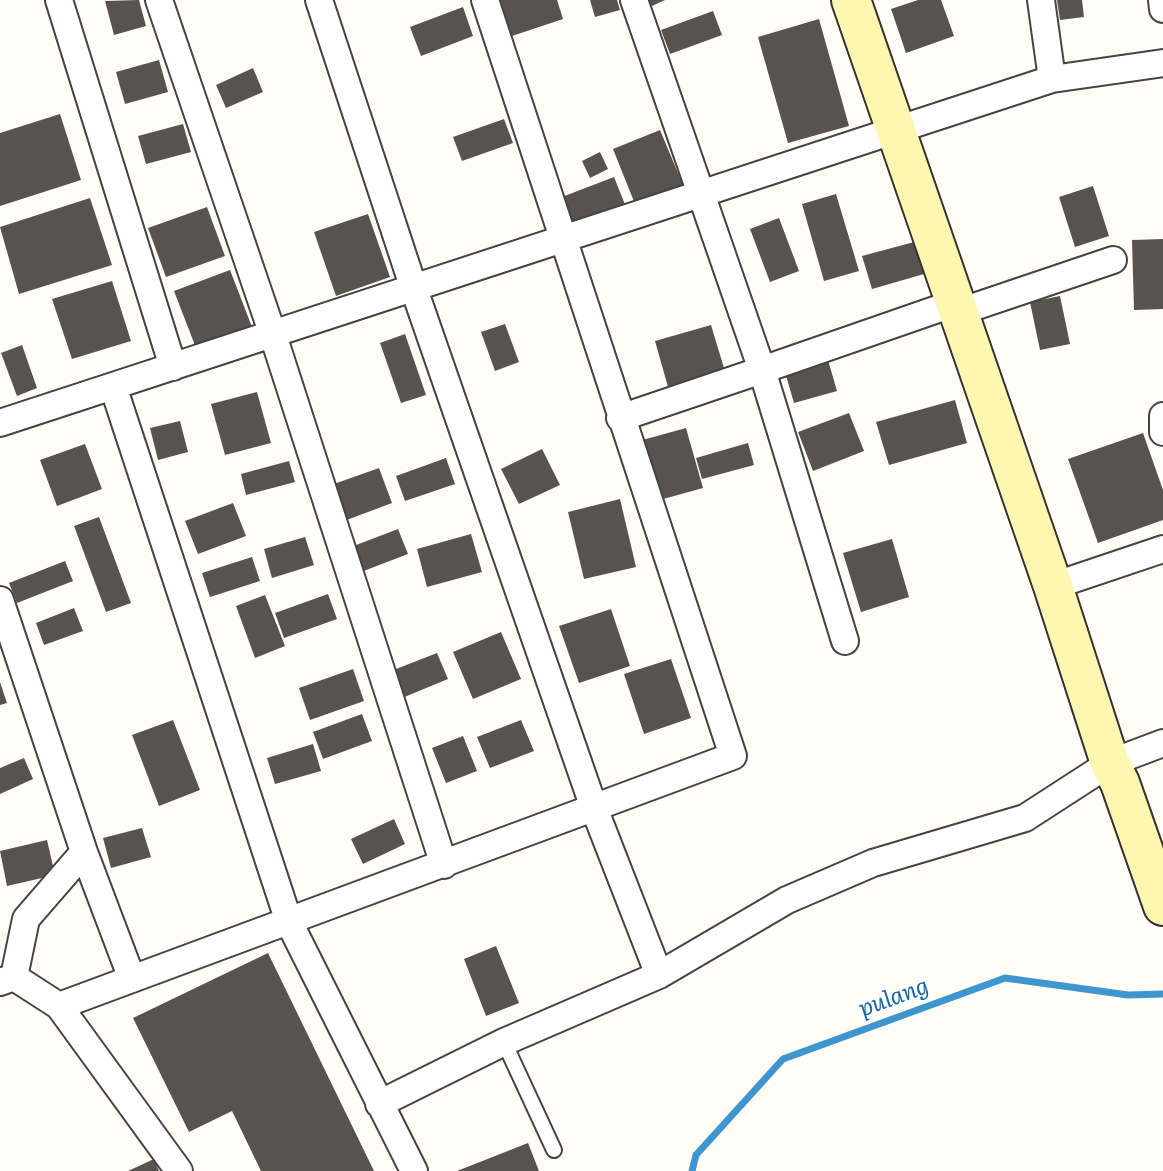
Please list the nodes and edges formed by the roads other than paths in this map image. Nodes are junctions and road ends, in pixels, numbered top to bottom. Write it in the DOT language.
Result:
graph roads {
  1 [pos="59,0"];
  2 [pos="159,0"];
  3 [pos="319,0"];
  4 [pos="485,0"];
  5 [pos="634,0"];
  6 [pos="851,0"];
  7 [pos="1041,0"];
  8 [pos="1162,0"];
  9 [pos="1163,9"];
  10 [pos="1163,63"];
  11 [pos="1052,79"];
  12 [pos="897,131"];
  13 [pos="701,195"];
  14 [pos="561,241"];
  15 [pos="1113,260"];
  16 [pos="414,289"];
  17 [pos="957,308"];
  18 [pos="273,335"];
  19 [pos="173,367"];
  20 [pos="762,370"];
  21 [pos="113,386"];
  22 [pos="1163,416"];
  23 [pos="620,418"];
  24 [pos="0,423"];
  25 [pos="1163,432"];
  26 [pos="1163,549"];
  27 [pos="1053,586"];
  28 [pos="0,600"];
  29 [pos="845,641"];
  30 [pos="1163,743"];
  31 [pos="1115,773"];
  32 [pos="594,808"];
  33 [pos="84,852"];
  34 [pos="444,865"];
  35 [pos="1163,906"];
  36 [pos="289,922"];
  37 [pos="659,975"];
  38 [pos="7,979"];
  39 [pos="132,979"];
  40 [pos="59,1006"];
  41 [pos="504,1042"];
  42 [pos="379,1104"];
  43 [pos="554,1150"];
  44 [pos="179,1171"];
  45 [pos="414,1171"];
  1 -- 19 [label="street"];
  2 -- 18 [label="street"];
  3 -- 16 [label="street"];
  4 -- 14 [label="street"];
  5 -- 13 [label="street"];
  6 -- 12 [label="street"];
  7 -- 11 [label="street"];
  8 -- 9 [label="street"];
  10 -- 11 [label="street"];
  11 -- 12 [label="street"];
  12 -- 13 [label="street"];
  12 -- 17 [label="street"];
  13 -- 14 [label="street"];
  13 -- 20 [label="street"];
  14 -- 16 [label="street"];
  14 -- 23 [label="street"];
  15 -- 17 [label="street"];
  16 -- 18 [label="street"];
  16 -- 32 [label="street"];
  17 -- 20 [label="street"];
  17 -- 27 [label="street"];
  18 -- 19 [label="street"];
  18 -- 34 [label="street"];
  19 -- 21 [label="street"];
  20 -- 23 [label="street"];
  20 -- 29 [label="street"];
  21 -- 24 [label="street"];
  21 -- 36 [label="street"];
  22 -- 25 [label="street"];
  23 -- 32 [label="street"];
  26 -- 27 [label="street"];
  27 -- 31 [label="street"];
  28 -- 33 [label="street"];
  30 -- 31 [label="street"];
  31 -- 35 [label="street"];
  31 -- 37 [label="street"];
  32 -- 34 [label="street"];
  32 -- 37 [label="street"];
  33 -- 38 [label="street"];
  33 -- 39 [label="street"];
  34 -- 36 [label="street"];
  36 -- 39 [label="street"];
  36 -- 42 [label="street"];
  37 -- 41 [label="street"];
  38 -- 40 [label="street"];
  39 -- 40 [label="street"];
  40 -- 44 [label="street"];
  41 -- 42 [label="street"];
  41 -- 43 [label="lane"];
  42 -- 45 [label="street"];
}
